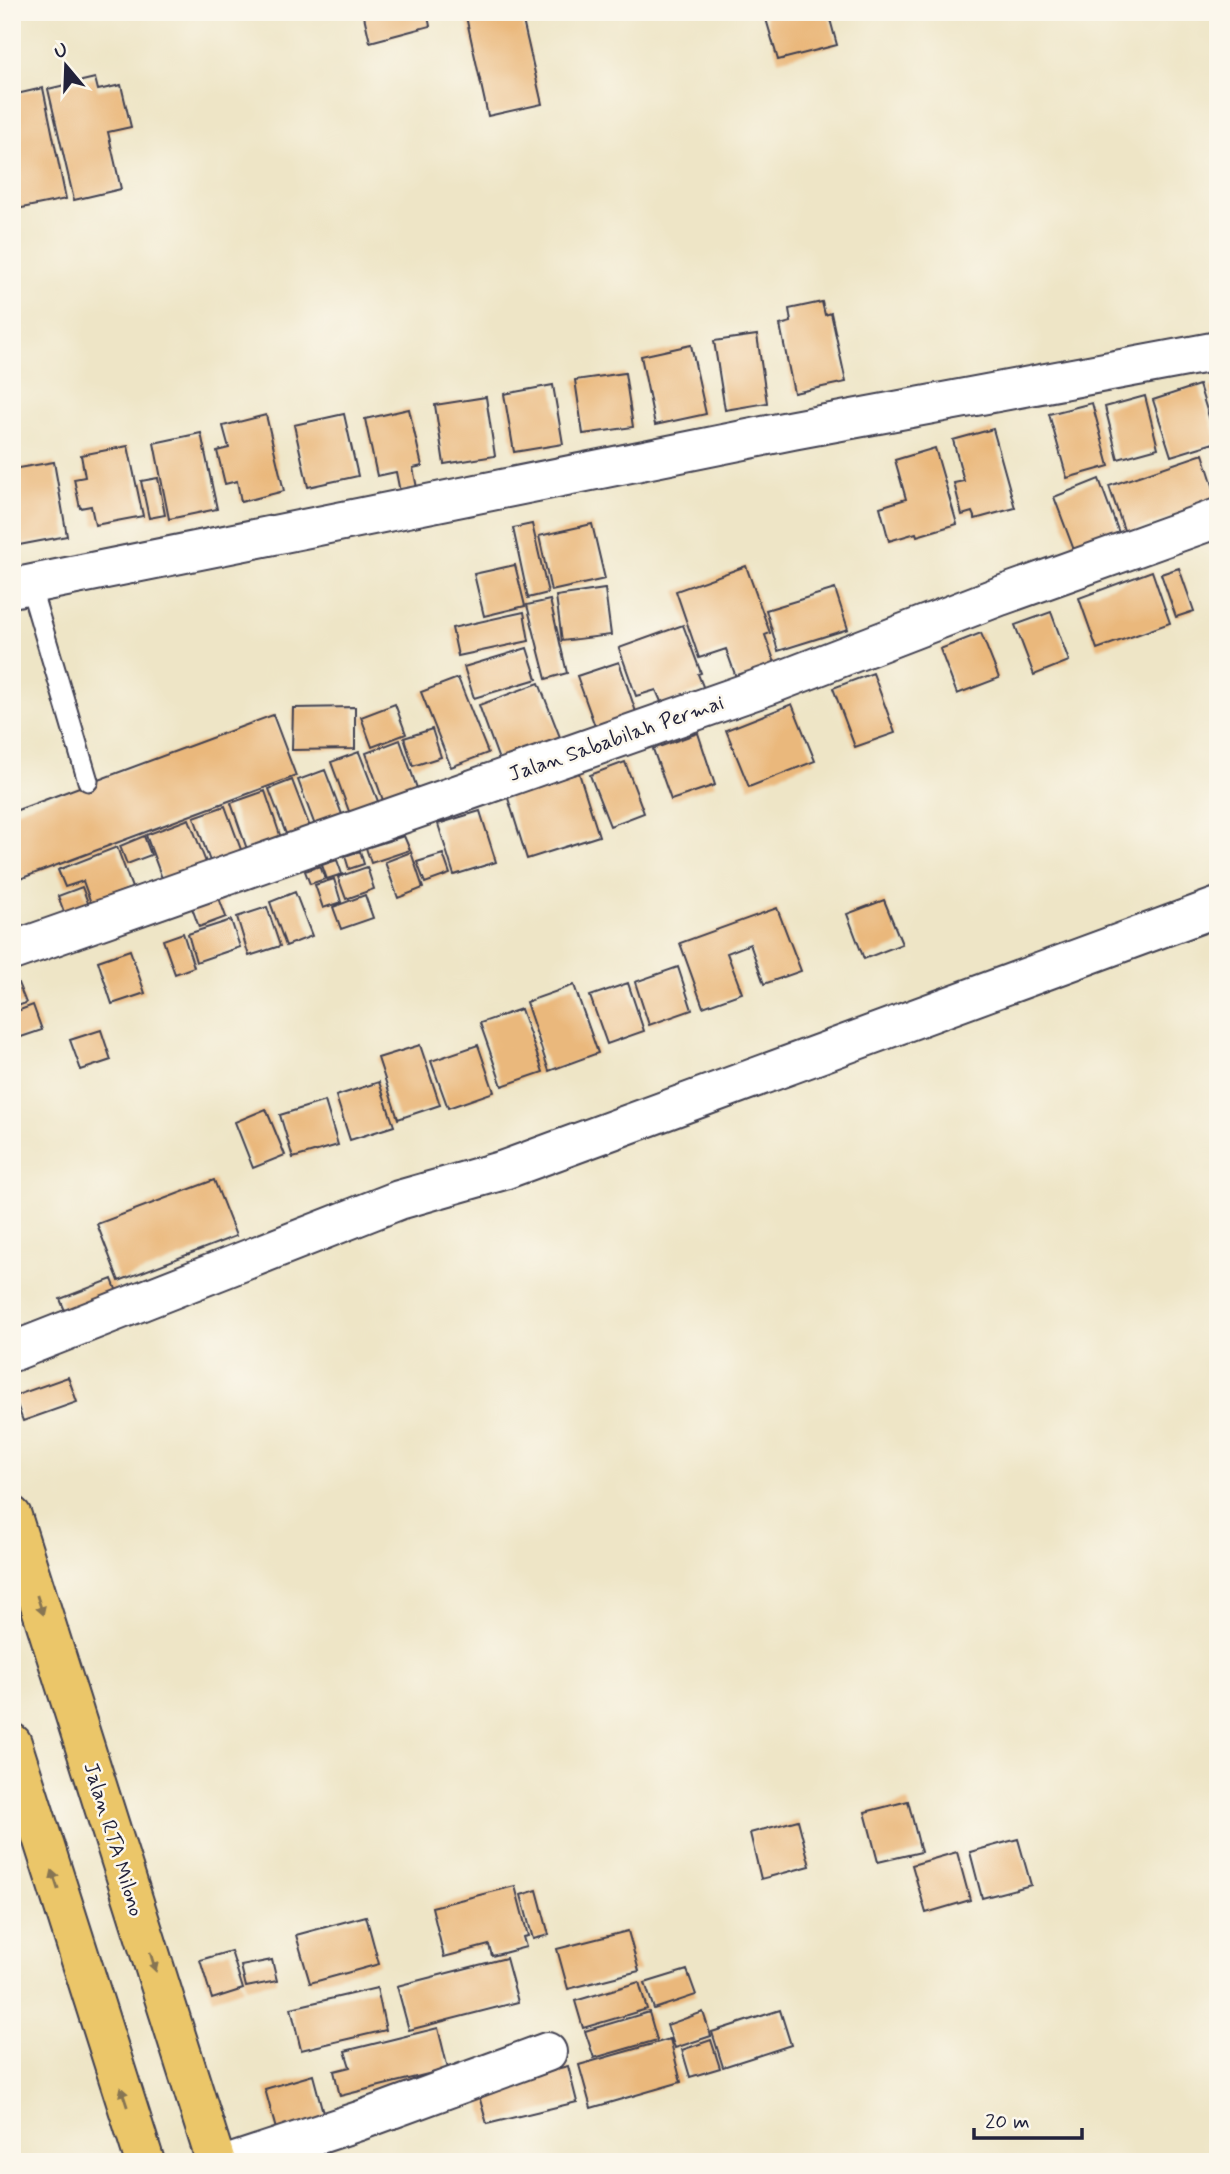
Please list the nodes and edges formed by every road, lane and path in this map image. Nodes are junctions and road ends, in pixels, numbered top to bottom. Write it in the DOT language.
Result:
graph roads {
  1 [pos="1218,351"];
  2 [pos="1218,519"];
  3 [pos="21,586"];
  4 [pos="88,781"];
  5 [pos="1218,907"];
  6 [pos="12,951"];
  7 [pos="12,1352"];
  8 [pos="12,1516"];
  9 [pos="12,1743"];
  10 [pos="547,2052"];
  11 [pos="145,2162"];
  12 [pos="216,2162"];
  13 [pos="235,2162"];
  1 -- 3 [label="street"];
  2 -- 6 [label="street, Jalan Sababilah Permai"];
  3 -- 4 [label="lane"];
  5 -- 7 [label="street"];
  8 -- 12 [label="highway, Jalan RTA Milono, one-way"];
  11 -- 9 [label="highway, one-way"];
  10 -- 13 [label="street"];
}
